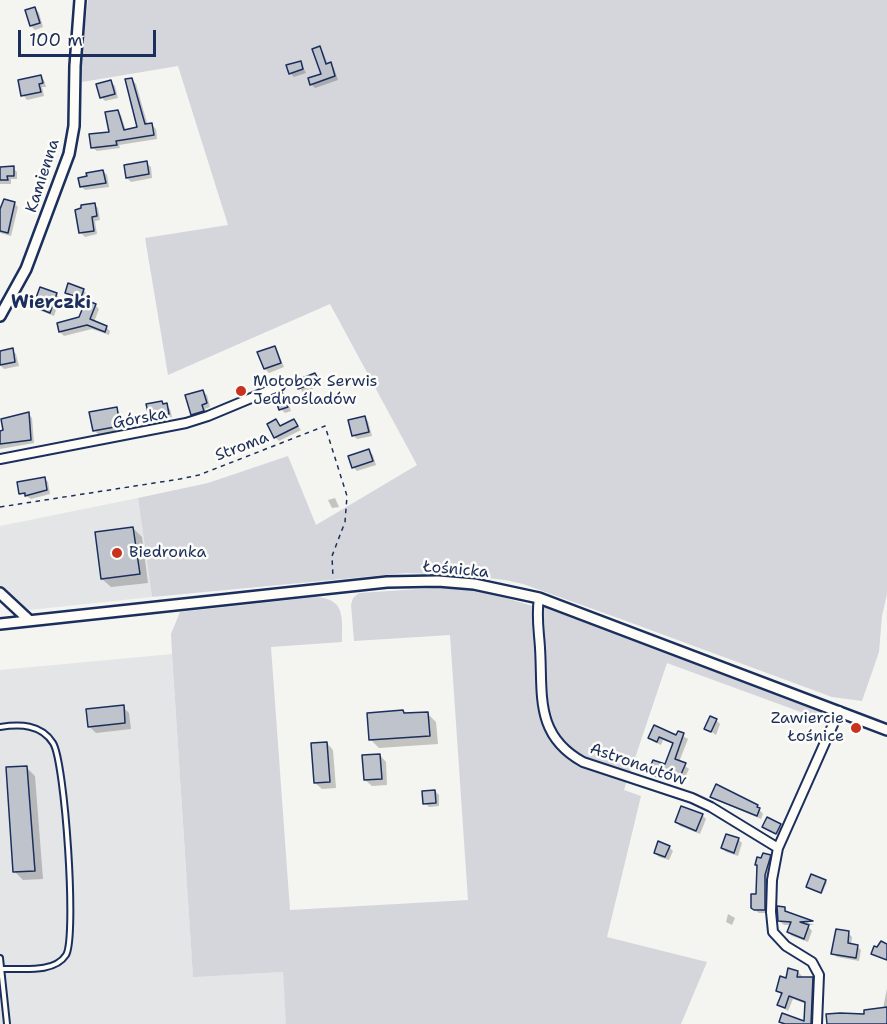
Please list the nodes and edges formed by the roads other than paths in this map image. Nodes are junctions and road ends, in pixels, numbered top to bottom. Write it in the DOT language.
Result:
graph roads {
  1 [pos="80,0"];
  2 [pos="0,316"];
  3 [pos="280,386"];
  4 [pos="0,459"];
  5 [pos="0,593"];
  6 [pos="539,598"];
  7 [pos="28,620"];
  8 [pos="0,624"];
  9 [pos="839,711"];
  10 [pos="0,727"];
  11 [pos="887,730"];
  12 [pos="778,848"];
  13 [pos="0,958"];
  14 [pos="1,969"];
  15 [pos="7,1024"];
  16 [pos="817,1024"];
  1 -- 2 [label="street, Kamienna"];
  3 -- 4 [label="street, Górska"];
  5 -- 7 [label="street"];
  6 -- 7 [label="street, Łośnicka"];
  6 -- 9 [label="street, Łośnicka"];
  6 -- 12 [label="street, Astronautów"];
  7 -- 8 [label="street, Łośnicka"];
  9 -- 11 [label="street, Łośnicka"];
  9 -- 12 [label="street"];
  10 -- 14 [label="lane"];
  12 -- 16 [label="street"];
  13 -- 14 [label="lane"];
  14 -- 15 [label="lane"];
}
